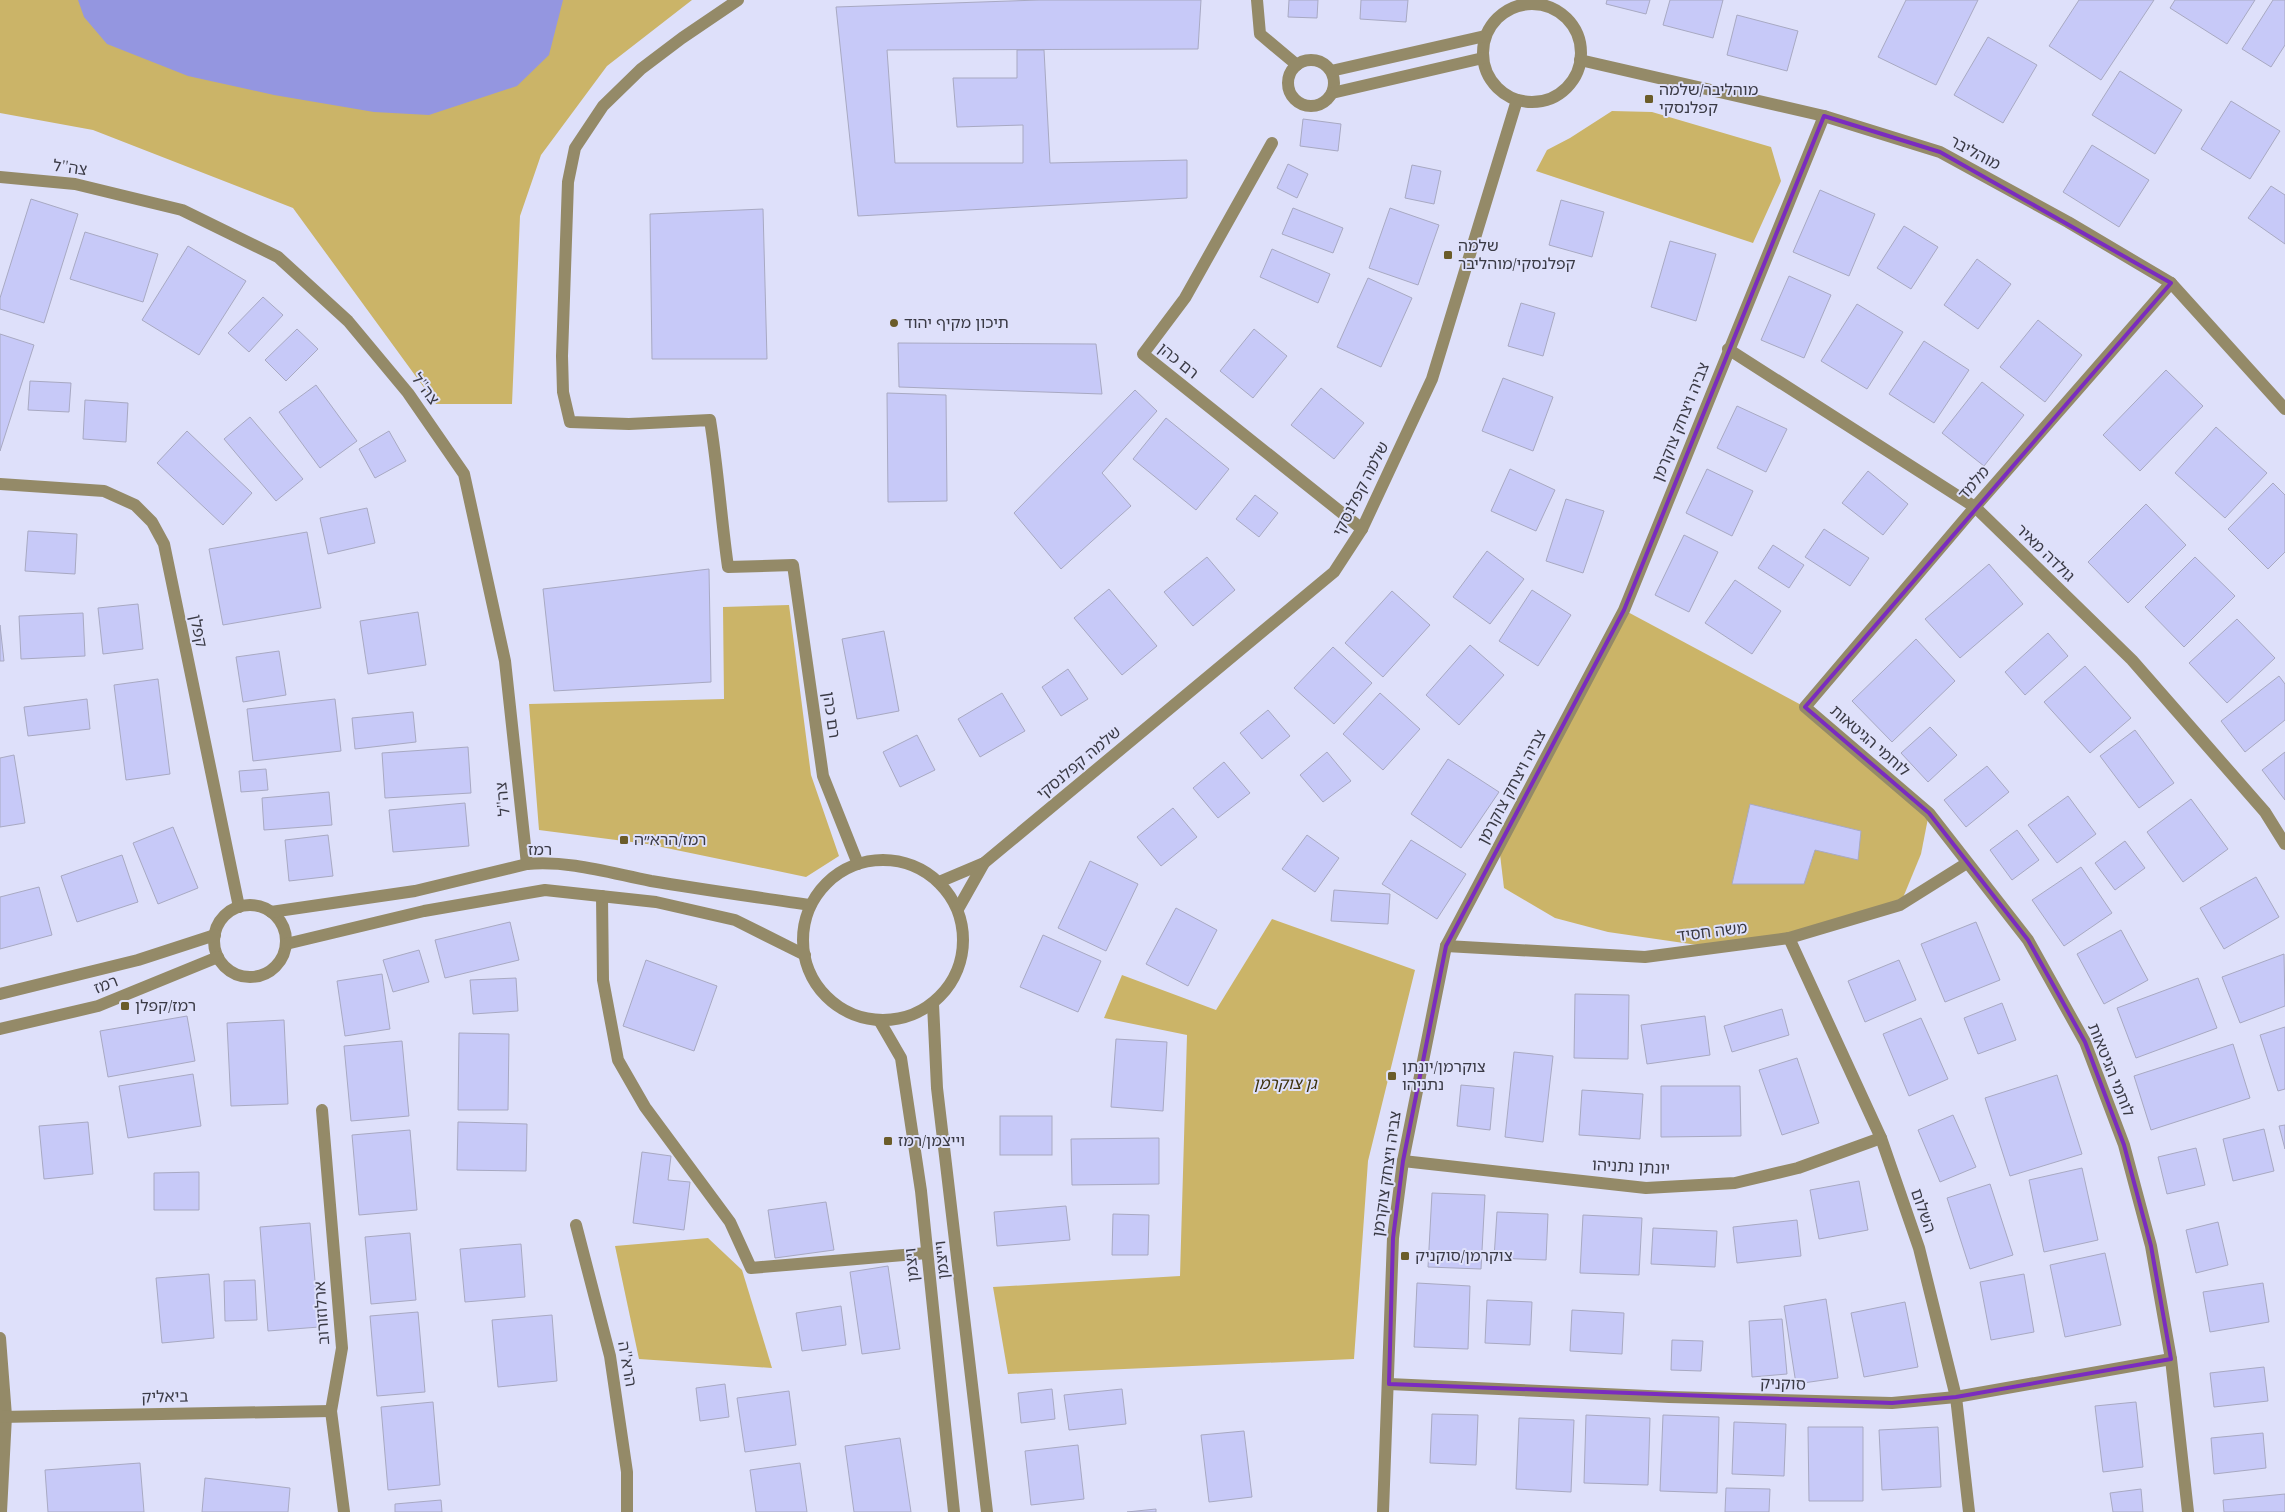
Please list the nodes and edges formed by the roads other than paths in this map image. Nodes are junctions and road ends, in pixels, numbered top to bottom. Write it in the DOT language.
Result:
graph roads {
  1 [pos="738,0"];
  2 [pos="1257,0"];
  3 [pos="1523,3"];
  4 [pos="1486,36"];
  5 [pos="1483,58"];
  6 [pos="1580,60"];
  7 [pos="1297,65"];
  8 [pos="1331,71"];
  9 [pos="1332,93"];
  10 [pos="1518,100"];
  11 [pos="1824,116"];
  12 [pos="1272,143"];
  13 [pos="0,177"];
  14 [pos="2171,284"];
  15 [pos="1728,349"];
  16 [pos="2285,409"];
  17 [pos="0,484"];
  18 [pos="1974,507"];
  19 [pos="1362,529"];
  20 [pos="1805,706"];
  21 [pos="2285,844"];
  22 [pos="984,863"];
  23 [pos="1967,863"];
  24 [pos="527,864"];
  25 [pos="858,864"];
  26 [pos="939,882"];
  27 [pos="602,896"];
  28 [pos="810,905"];
  29 [pos="239,907"];
  30 [pos="958,909"];
  31 [pos="271,912"];
  32 [pos="215,935"];
  33 [pos="1789,938"];
  34 [pos="286,944"];
  35 [pos="1446,946"];
  36 [pos="805,955"];
  37 [pos="218,957"];
  38 [pos="0,994"];
  39 [pos="933,1004"];
  40 [pos="878,1020"];
  41 [pos="0,1029"];
  42 [pos="322,1110"];
  43 [pos="1881,1138"];
  44 [pos="1403,1161"];
  45 [pos="576,1225"];
  46 [pos="927,1253"];
  47 [pos="0,1338"];
  48 [pos="2171,1359"];
  49 [pos="1389,1384"];
  50 [pos="1956,1397"];
  51 [pos="331,1411"];
  52 [pos="3,1417"];
  53 [pos="2,1512"];
  54 [pos="344,1512"];
  55 [pos="627,1512"];
  56 [pos="954,1512"];
  57 [pos="987,1512"];
  58 [pos="1383,1512"];
  59 [pos="1969,1512"];
  60 [pos="2188,1512"];
  1 -- 25 [label="street, רם כהן"];
  2 -- 7 [label="street"];
  3 -- 4 [label="street"];
  3 -- 6 [label="street"];
  4 -- 5 [label="street"];
  4 -- 8 [label="street"];
  5 -- 9 [label="street"];
  5 -- 10 [label="street"];
  6 -- 10 [label="street"];
  6 -- 11 [label="street, מוהליבר"];
  7 -- 8 [label="street"];
  7 -- 9 [label="street"];
  8 -- 9 [label="street"];
  10 -- 19 [label="street, שלמה קפלנסקי"];
  11 -- 14 [label="street, מוהליבר"];
  11 -- 15 [label="street, צביה ויצחק צוקרמן"];
  12 -- 19 [label="street, רם כהן"];
  13 -- 24 [label="street, צה\"ל"];
  14 -- 16 [label="street, מוהליבר"];
  14 -- 18 [label="street, מלמד"];
  15 -- 18 [label="street, גולדה מאיר"];
  15 -- 35 [label="street, צביה ויצחק צוקרמן"];
  17 -- 29 [label="street, קפלן"];
  18 -- 20 [label="street, מלמד"];
  18 -- 21 [label="street, גולדה מאיר"];
  19 -- 22 [label="street, שלמה קפלנסקי"];
  20 -- 23 [label="street, לוחמי הגיטאות"];
  22 -- 26 [label="street"];
  22 -- 30 [label="street"];
  23 -- 33 [label="street, משה חסיד"];
  23 -- 48 [label="street, לוחמי הגיטאות"];
  24 -- 28 [label="street, רמז"];
  24 -- 31 [label="street, רמז"];
  25 -- 26 [label="street"];
  25 -- 28 [label="street"];
  26 -- 30 [label="street"];
  27 -- 34 [label="street"];
  27 -- 36 [label="street"];
  27 -- 46 [label="street"];
  28 -- 36 [label="street"];
  29 -- 31 [label="street"];
  29 -- 32 [label="street"];
  30 -- 39 [label="street"];
  31 -- 34 [label="street"];
  32 -- 37 [label="street"];
  32 -- 38 [label="street, רמז"];
  33 -- 35 [label="street, משה חסיד"];
  33 -- 43 [label="street, השלום"];
  34 -- 37 [label="street"];
  35 -- 44 [label="street, צביה ויצחק צוקרמן"];
  36 -- 40 [label="street"];
  37 -- 41 [label="street, רמז"];
  39 -- 40 [label="street"];
  39 -- 57 [label="street, וייצמן"];
  40 -- 46 [label="street, ויצמן"];
  42 -- 51 [label="street, ארלוזורוב"];
  43 -- 44 [label="street, יונתן נתניהו"];
  43 -- 50 [label="street, השלום"];
  44 -- 49 [label="street, צביה ויצחק צוקרמן"];
  45 -- 55 [label="street, הרא\"ה"];
  46 -- 56 [label="street, ויצמן"];
  47 -- 52 [label="street"];
  48 -- 50 [label="street, סוקניק"];
  48 -- 60 [label="street, לוחמי הגיטאות"];
  49 -- 50 [label="street, סוקניק"];
  49 -- 58 [label="street, צביה ויצחק צוקרמן"];
  50 -- 59 [label="street, השלום"];
  51 -- 52 [label="street, ביאליק"];
  51 -- 54 [label="street, ארלוזורוב"];
  52 -- 53 [label="street"];
}
